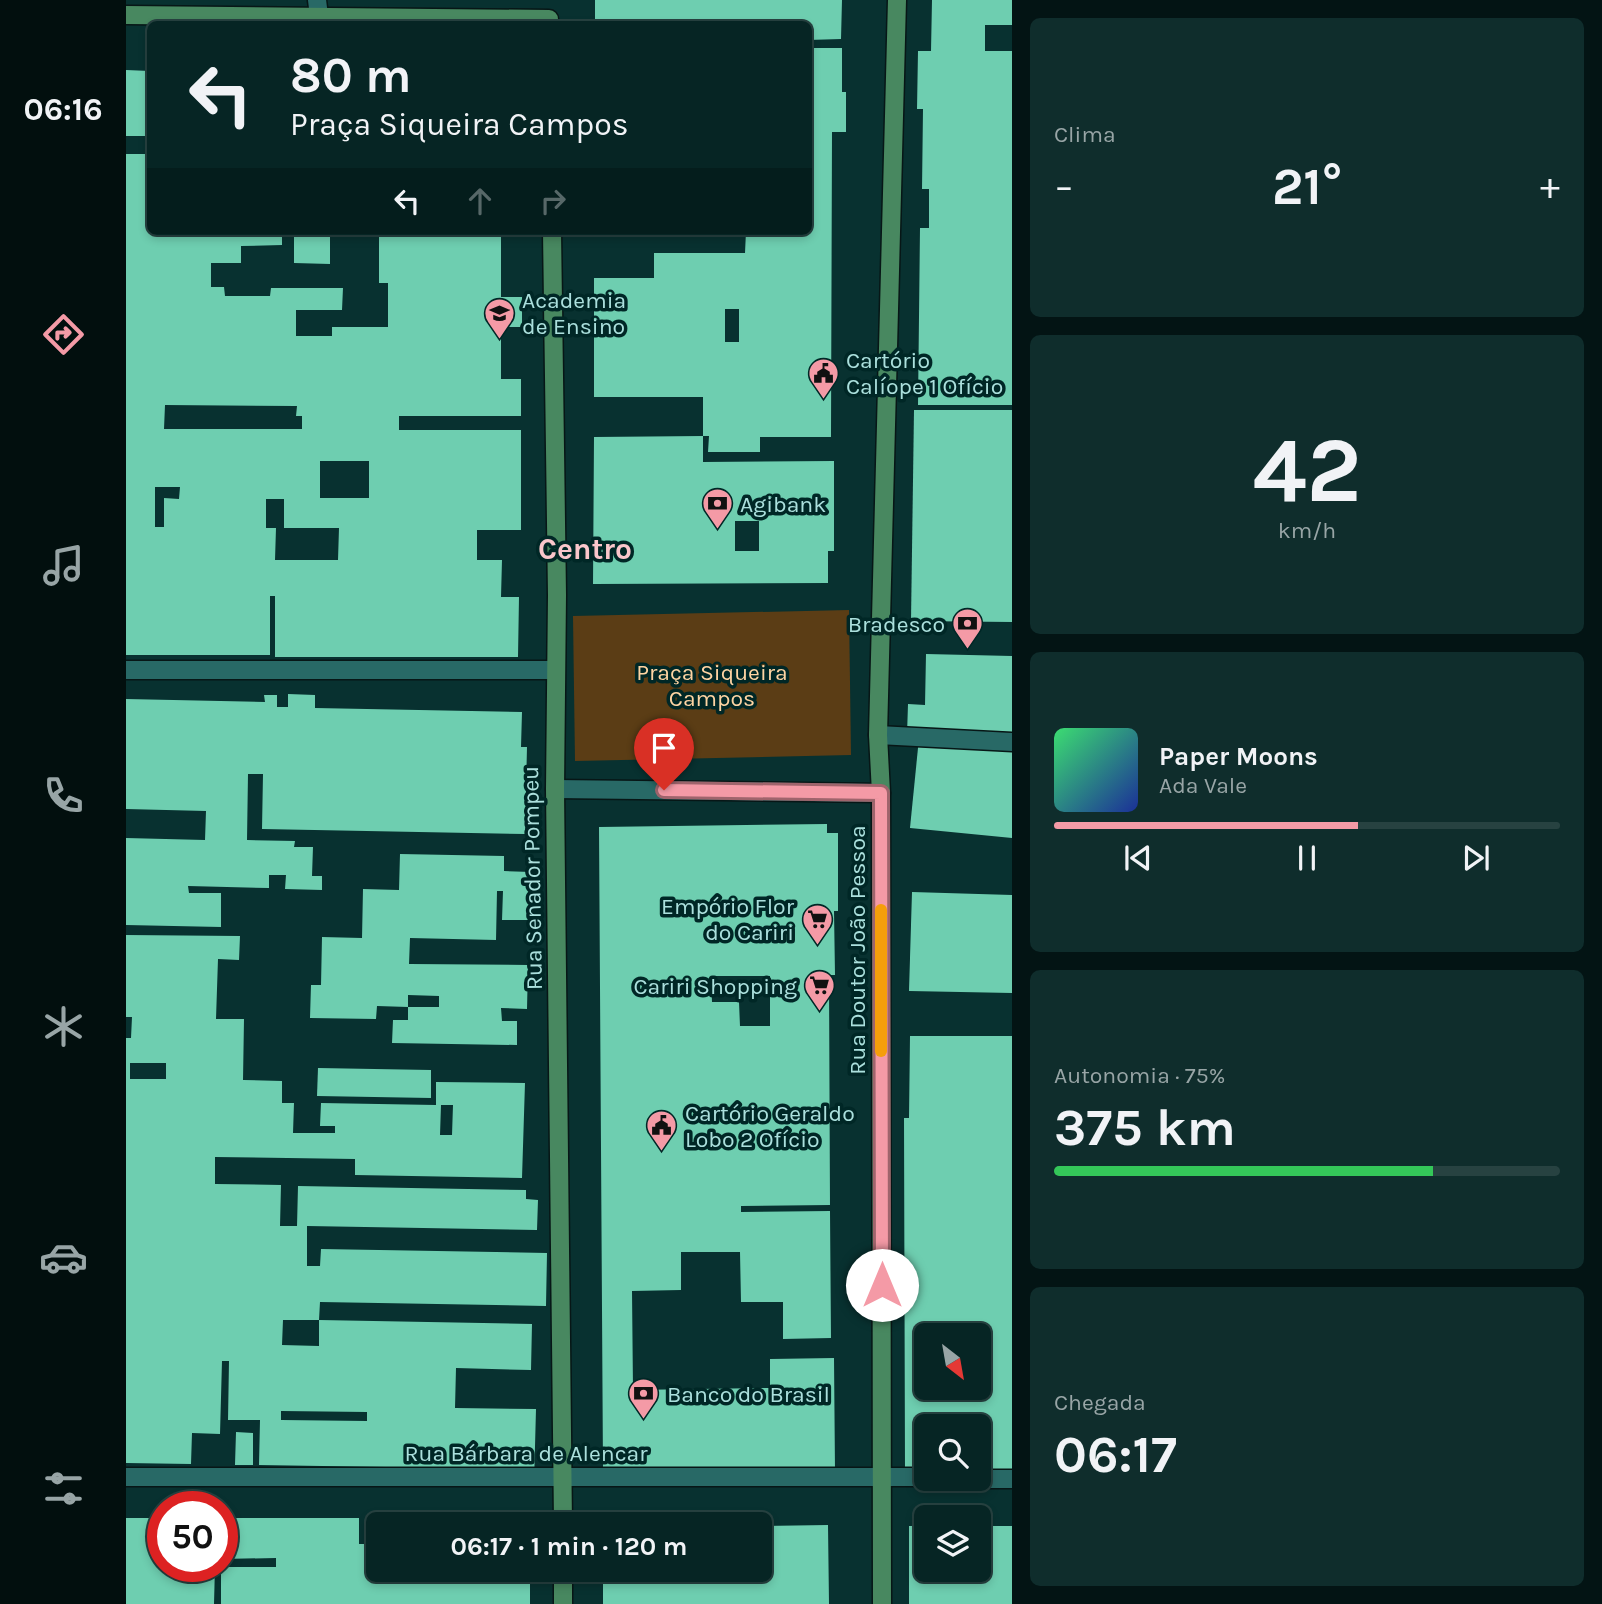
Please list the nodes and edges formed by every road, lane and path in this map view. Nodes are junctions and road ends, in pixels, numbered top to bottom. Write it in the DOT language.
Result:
graph roads {
  1 [pos="549,0"];
  2 [pos="897,0"];
  3 [pos="318,8"];
  4 [pos="126,15"];
  5 [pos="532,21"];
  6 [pos="549,21"];
  7 [pos="552,235"];
  8 [pos="126,670"];
  9 [pos="555,670"];
  10 [pos="878,735"];
  11 [pos="1012,742"];
  12 [pos="555,789"];
  13 [pos="881,793"];
  14 [pos="882,1476"];
  15 [pos="126,1477"];
  16 [pos="562,1477"];
  17 [pos="914,1477"];
  18 [pos="991,1479"];
  19 [pos="1012,1479"];
  20 [pos="563,1512"];
  21 [pos="563,1582"];
  22 [pos="563,1604"];
  23 [pos="882,1604"];
  1 -- 6 [label="main road"];
  2 -- 10 [label="main road, Rua Doutor João Pessoa"];
  3 -- 4 [label="main road"];
  3 -- 5 [label="main road"];
  7 -- 9 [label="main road, Rua Senador Pompeu"];
  8 -- 9 [label="street"];
  9 -- 12 [label="main road, Rua Senador Pompeu"];
  10 -- 11 [label="street"];
  10 -- 13 [label="main road, Rua Doutor João Pessoa"];
  12 -- 13 [label="street"];
  12 -- 16 [label="main road, Rua Senador Pompeu"];
  13 -- 14 [label="main road, Rua Doutor João Pessoa"];
  14 -- 16 [label="street, Rua Bárbara de Alencar"];
  14 -- 17 [label="street, Rua Bárbara de Alencar"];
  14 -- 23 [label="main road, Rua Doutor João Pessoa"];
  15 -- 16 [label="street, Rua Bárbara de Alencar"];
  16 -- 20 [label="main road, Rua Senador Pompeu"];
  18 -- 19 [label="street"];
  21 -- 22 [label="main road"];
}
